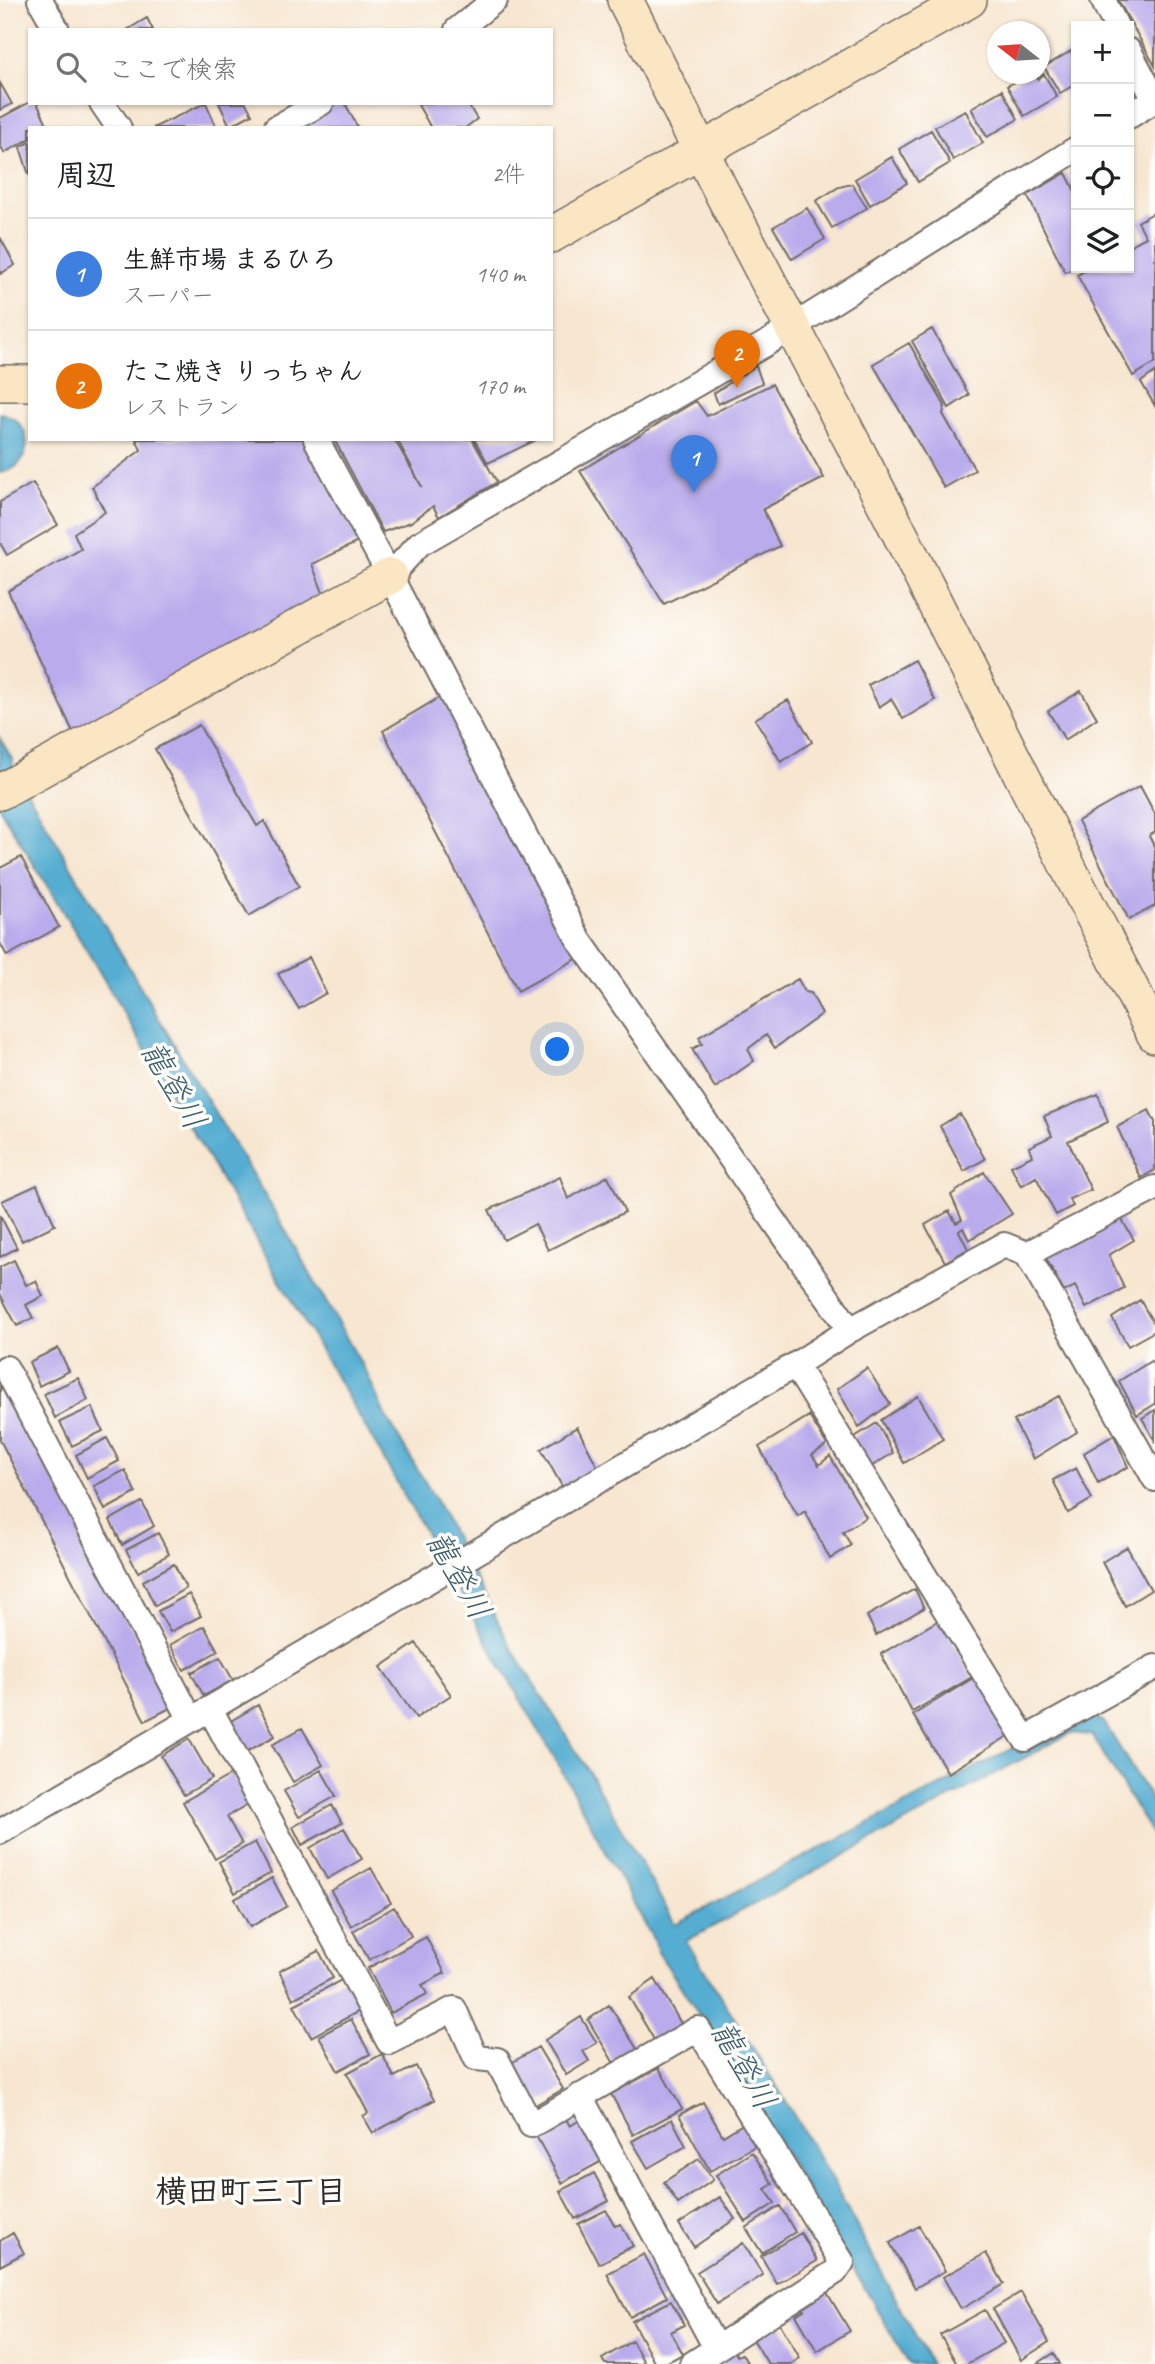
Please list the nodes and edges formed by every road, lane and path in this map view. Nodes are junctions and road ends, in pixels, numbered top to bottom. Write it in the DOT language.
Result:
graph roads {
  1 [pos="40,0"];
  2 [pos="495,0"];
  3 [pos="625,0"];
  4 [pos="969,0"];
  5 [pos="1103,0"];
  6 [pos="1114,21"];
  7 [pos="56,28"];
  8 [pos="460,28"];
  9 [pos="1134,60"];
  10 [pos="1155,100"];
  11 [pos="103,105"];
  12 [pos="317,105"];
  13 [pos="1134,113"];
  14 [pos="118,126"];
  15 [pos="279,126"];
  16 [pos="700,149"];
  17 [pos="1071,152"];
  18 [pos="553,234"];
  19 [pos="791,326"];
  20 [pos="0,383"];
  21 [pos="28,383"];
  22 [pos="317,441"];
  23 [pos="390,576"];
  24 [pos="0,792"];
  25 [pos="1155,1034"];
  26 [pos="1155,1188"];
  27 [pos="1027,1254"];
  28 [pos="850,1330"];
  29 [pos="795,1365"];
  30 [pos="6,1368"];
  31 [pos="1154,1474"];
  32 [pos="1155,1667"];
  33 [pos="200,1714"];
  34 [pos="0,1832"];
  35 [pos="580,2096"];
  36 [pos="716,2348"];
  37 [pos="692,2364"];
  1 -- 7 [label="street"];
  2 -- 8 [label="street"];
  3 -- 16 [label="street"];
  4 -- 16 [label="street"];
  5 -- 6 [label="street"];
  9 -- 10 [label="street"];
  10 -- 13 [label="street"];
  11 -- 14 [label="street"];
  12 -- 15 [label="street"];
  16 -- 18 [label="street"];
  16 -- 19 [label="street"];
  17 -- 19 [label="street"];
  19 -- 23 [label="street"];
  19 -- 25 [label="street"];
  20 -- 21 [label="street"];
  22 -- 23 [label="street"];
  23 -- 24 [label="street"];
  23 -- 28 [label="street"];
  26 -- 27 [label="street"];
  27 -- 28 [label="street"];
  27 -- 31 [label="street"];
  28 -- 29 [label="street"];
  29 -- 32 [label="street"];
  29 -- 33 [label="street"];
  30 -- 33 [label="street"];
  33 -- 34 [label="street"];
  33 -- 35 [label="street"];
  35 -- 36 [label="street"];
  35 -- 36 [label="street"];
  36 -- 37 [label="street"];
}
